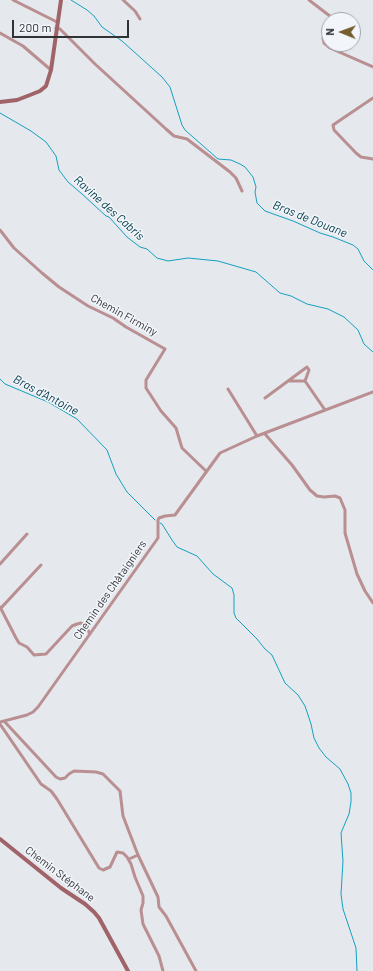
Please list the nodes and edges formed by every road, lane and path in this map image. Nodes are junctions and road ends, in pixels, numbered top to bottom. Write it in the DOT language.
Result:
graph roads {
  1 [pos="13,0"];
  2 [pos="61,0"];
  3 [pos="123,0"];
  4 [pos="309,0"];
  5 [pos="325,12"];
  6 [pos="140,19"];
  7 [pos="57,22"];
  8 [pos="56,28"];
  9 [pos="0,33"];
  10 [pos="339,52"];
  11 [pos="373,67"];
  12 [pos="51,70"];
  13 [pos="373,98"];
  14 [pos="1,101"];
  15 [pos="373,159"];
  16 [pos="242,191"];
  17 [pos="0,230"];
  18 [pos="288,381"];
  19 [pos="305,381"];
  20 [pos="228,389"];
  21 [pos="373,392"];
  22 [pos="265,398"];
  23 [pos="325,410"];
  24 [pos="265,434"];
  25 [pos="257,436"];
  26 [pos="206,471"];
  27 [pos="27,534"];
  28 [pos="0,564"];
  29 [pos="41,565"];
  30 [pos="373,603"];
  31 [pos="0,607"];
  32 [pos="90,634"];
  33 [pos="4,721"];
  34 [pos="0,723"];
  35 [pos="0,839"];
  36 [pos="138,854"];
  37 [pos="129,859"];
  38 [pos="128,971"];
  39 [pos="163,971"];
  40 [pos="196,971"];
  1 -- 7 [label="street"];
  2 -- 7 [label="main road"];
  3 -- 6 [label="street"];
  4 -- 5 [label="street"];
  7 -- 8 [label="main road"];
  8 -- 12 [label="main road"];
  8 -- 16 [label="street"];
  9 -- 12 [label="street"];
  10 -- 11 [label="street"];
  12 -- 14 [label="main road"];
  13 -- 15 [label="street"];
  17 -- 26 [label="street, Chemin Firminy"];
  18 -- 19 [label="street"];
  18 -- 19 [label="street"];
  18 -- 22 [label="street"];
  19 -- 23 [label="street"];
  20 -- 25 [label="street"];
  21 -- 23 [label="street, Chemin des Châtaigniers"];
  23 -- 24 [label="street, Chemin des Châtaigniers"];
  24 -- 25 [label="street, Chemin des Châtaigniers"];
  24 -- 30 [label="street"];
  25 -- 26 [label="street, Chemin des Châtaigniers"];
  26 -- 32 [label="street, Chemin des Châtaigniers"];
  27 -- 28 [label="street"];
  29 -- 31 [label="street"];
  31 -- 32 [label="street"];
  32 -- 33 [label="street, Chemin des Châtaigniers"];
  33 -- 34 [label="street, Chemin des Châtaigniers"];
  33 -- 36 [label="street"];
  34 -- 37 [label="street"];
  35 -- 38 [label="main road, Chemin Stéphane"];
  36 -- 37 [label="street"];
  36 -- 40 [label="street"];
  37 -- 39 [label="street"];
}
